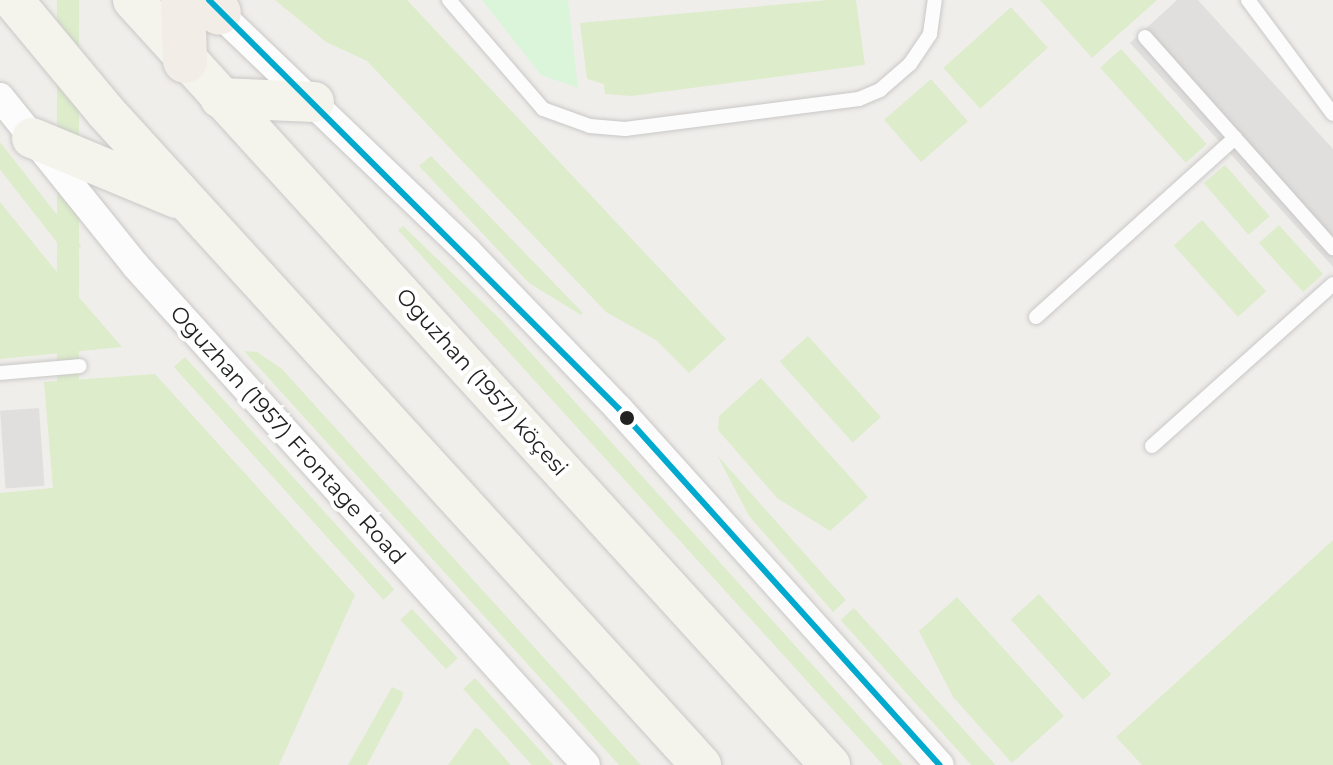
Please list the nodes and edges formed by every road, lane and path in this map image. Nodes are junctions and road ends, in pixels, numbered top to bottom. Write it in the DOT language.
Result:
graph roads {
  1 [pos="13,0"];
  2 [pos="133,0"];
  3 [pos="449,0"];
  4 [pos="935,0"];
  5 [pos="1248,0"];
  6 [pos="204,4"];
  7 [pos="1145,37"];
  8 [pos="185,61"];
  9 [pos="0,97"];
  10 [pos="220,98"];
  11 [pos="314,102"];
  12 [pos="1333,114"];
  13 [pos="32,138"];
  14 [pos="1235,138"];
  15 [pos="187,203"];
  16 [pos="1333,248"];
  17 [pos="1333,284"];
  18 [pos="1036,317"];
  19 [pos="80,366"];
  20 [pos="0,373"];
  21 [pos="1152,446"];
  22 [pos="586,765"];
  23 [pos="701,765"];
  24 [pos="830,765"];
  25 [pos="939,765"];
  1 -- 15 [label="main road"];
  2 -- 8 [label="main road, Oguzhan (1957) köçesi"];
  3 -- 4 [label="lane"];
  5 -- 12 [label="lane"];
  6 -- 8 [label="main road"];
  6 -- 11 [label="street"];
  7 -- 14 [label="lane"];
  8 -- 10 [label="main road, Oguzhan (1957) köçesi"];
  9 -- 13 [label="street, Oguzhan (1957) Frontage Road"];
  10 -- 11 [label="main road"];
  10 -- 24 [label="main road, Oguzhan (1957) köçesi"];
  11 -- 25 [label="street"];
  13 -- 15 [label="main road"];
  13 -- 22 [label="street, Oguzhan (1957) Frontage Road"];
  14 -- 16 [label="lane"];
  14 -- 18 [label="lane"];
  15 -- 23 [label="main road"];
  17 -- 21 [label="lane"];
  19 -- 20 [label="lane"];
}
